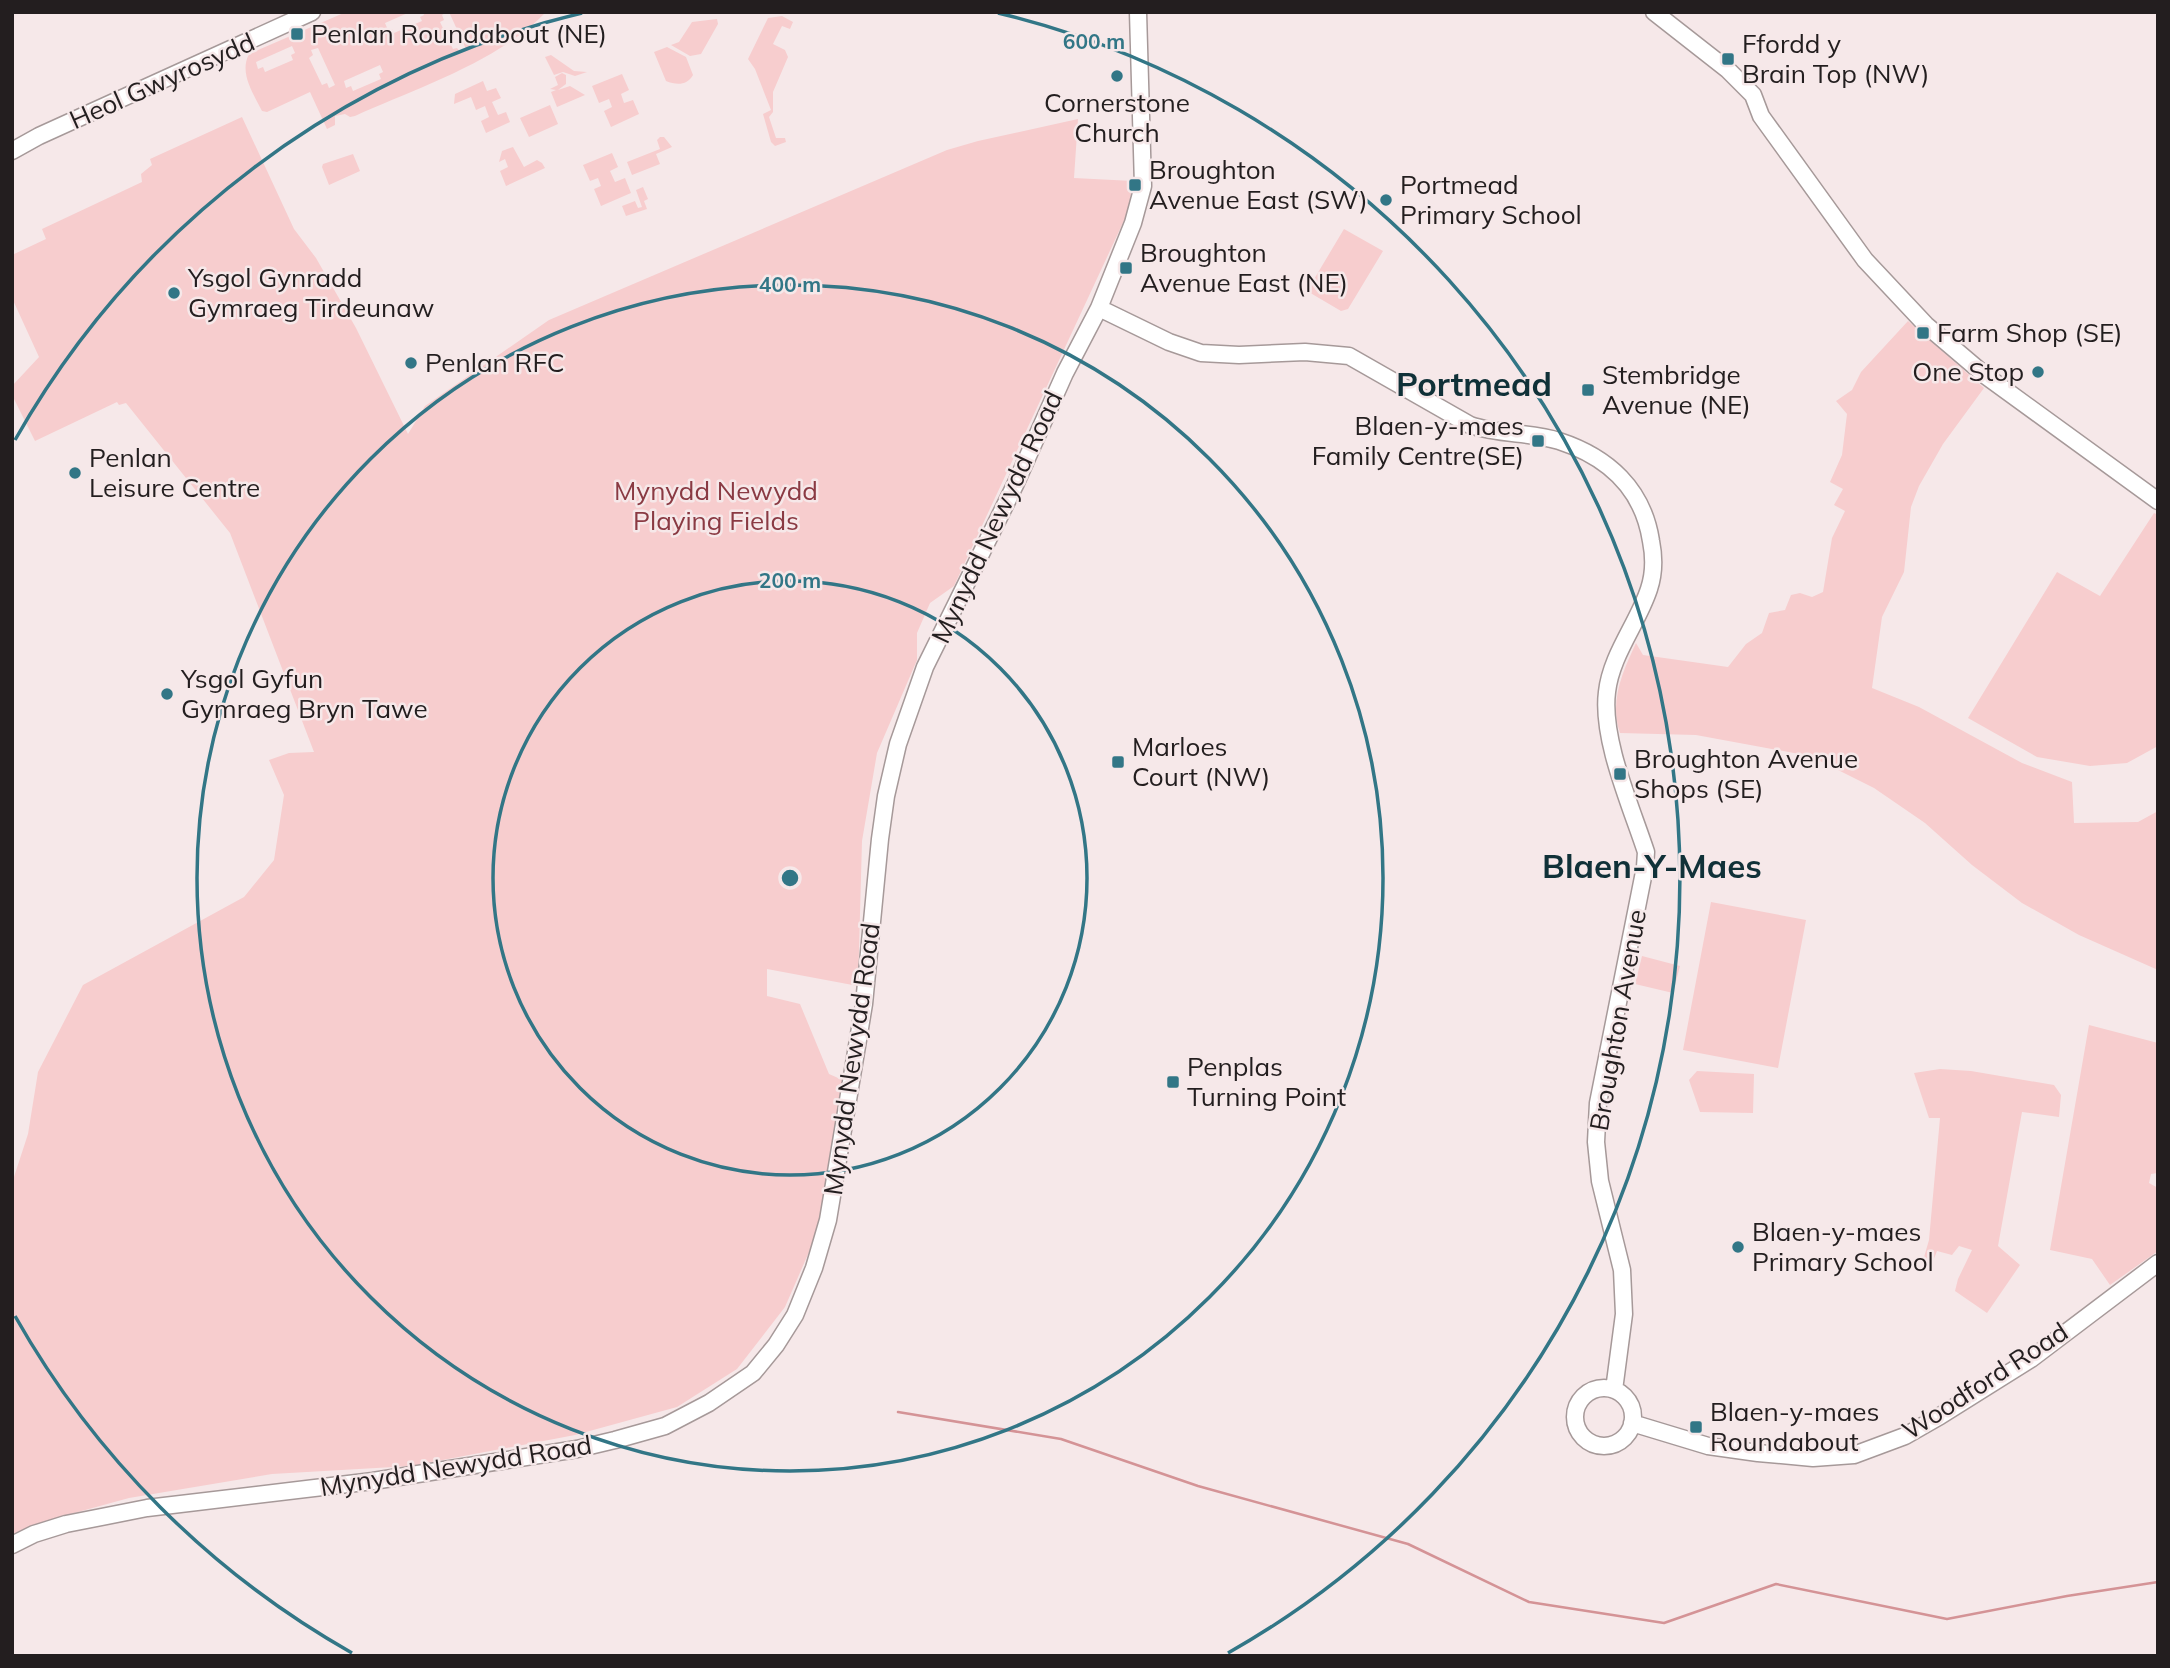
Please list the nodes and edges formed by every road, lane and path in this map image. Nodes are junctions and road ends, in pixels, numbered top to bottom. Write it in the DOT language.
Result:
graph roads {
  1 [pos="312,12"];
  2 [pos="1138,12"];
  3 [pos="1654,12"];
  4 [pos="12,151"];
  5 [pos="1099,307"];
  6 [pos="2158,500"];
  7 [pos="2158,1263"];
  8 [pos="1614,1390"];
  9 [pos="1632,1423"];
  10 [pos="12,1545"];
  1 -- 4 [label="street, Heol Gwyrosydd"];
  2 -- 5 [label="street, Mynydd Newydd Road"];
  3 -- 6 [label="street"];
  5 -- 8 [label="street, Broughton Avenue"];
  5 -- 10 [label="street, Mynydd Newydd Road"];
  7 -- 9 [label="street, Woodford Road"];
  8 -- 9 [label="street"];
  8 -- 9 [label="street"];
}
